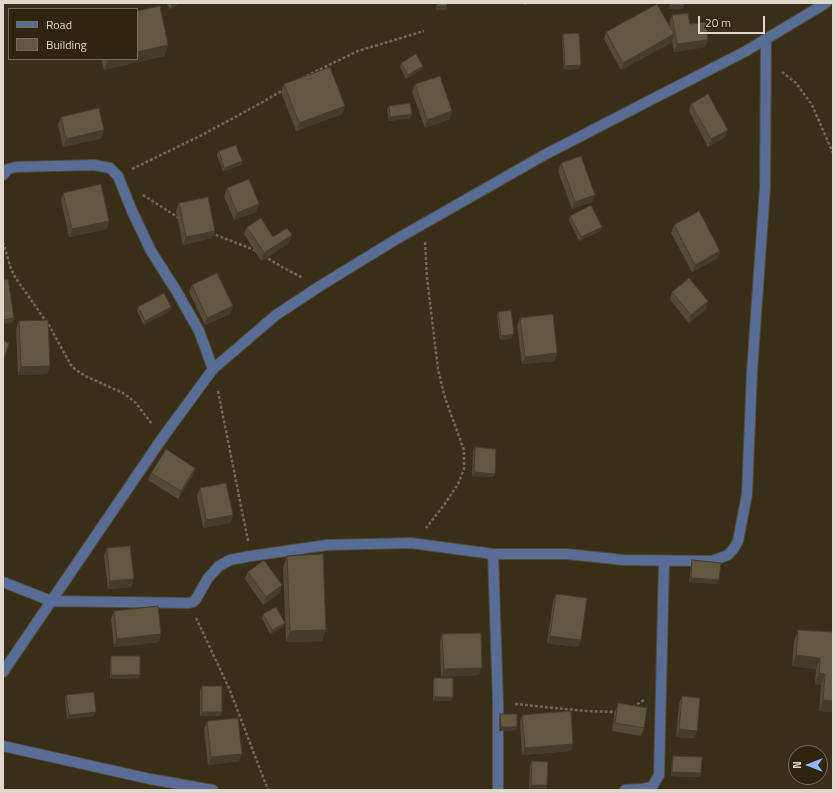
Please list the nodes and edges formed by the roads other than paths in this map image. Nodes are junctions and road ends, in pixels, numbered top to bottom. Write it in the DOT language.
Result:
graph roads {
  1 [pos="826,3"];
  2 [pos="766,39"];
  3 [pos="3,175"];
  4 [pos="214,369"];
  5 [pos="493,554"];
  6 [pos="664,560"];
  7 [pos="3,582"];
  8 [pos="51,601"];
  9 [pos="3,672"];
  10 [pos="3,746"];
  11 [pos="213,790"];
  12 [pos="498,790"];
  13 [pos="625,790"];
  1 -- 2 [label="street"];
  2 -- 4 [label="street"];
  2 -- 6 [label="street"];
  3 -- 4 [label="street"];
  4 -- 8 [label="street"];
  5 -- 6 [label="street"];
  5 -- 8 [label="street"];
  5 -- 12 [label="street"];
  6 -- 13 [label="street"];
  7 -- 8 [label="street"];
  8 -- 9 [label="street"];
  10 -- 11 [label="street"];
}
